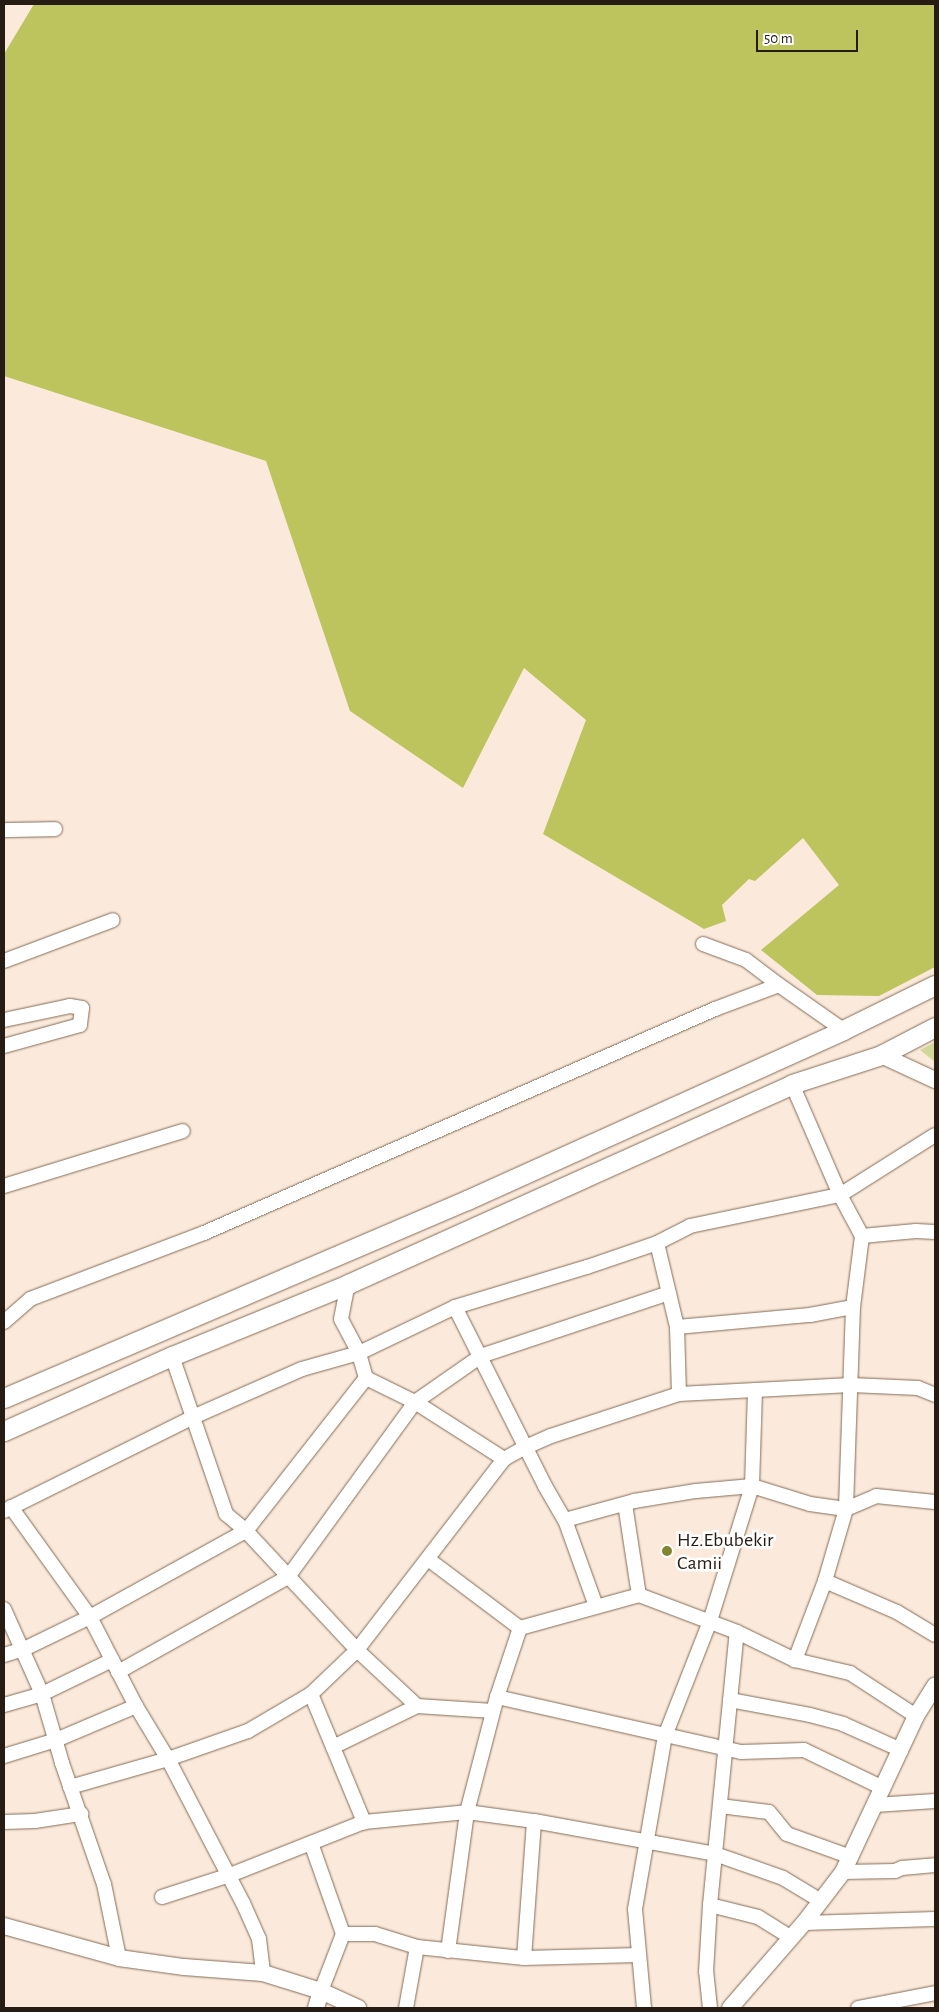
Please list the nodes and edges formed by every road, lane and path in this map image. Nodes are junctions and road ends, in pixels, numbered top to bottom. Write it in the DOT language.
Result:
graph roads {
  1 [pos="4,830"];
  2 [pos="55,830"];
  3 [pos="113,920"];
  4 [pos="703,944"];
  5 [pos="4,961"];
  6 [pos="779,985"];
  7 [pos="935,985"];
  8 [pos="4,1020"];
  9 [pos="935,1027"];
  10 [pos="843,1030"];
  11 [pos="4,1046"];
  12 [pos="881,1054"];
  13 [pos="935,1080"];
  14 [pos="792,1084"];
  15 [pos="183,1131"];
  16 [pos="935,1135"];
  17 [pos="4,1186"];
  18 [pos="840,1195"];
  19 [pos="935,1232"];
  20 [pos="862,1236"];
  21 [pos="656,1243"];
  22 [pos="348,1284"];
  23 [pos="668,1293"];
  24 [pos="455,1307"];
  25 [pos="853,1307"];
  26 [pos="4,1322"];
  27 [pos="677,1328"];
  28 [pos="358,1353"];
  29 [pos="172,1356"];
  30 [pos="481,1356"];
  31 [pos="366,1378"];
  32 [pos="851,1386"];
  33 [pos="755,1390"];
  34 [pos="679,1394"];
  35 [pos="935,1395"];
  36 [pos="4,1398"];
  37 [pos="414,1402"];
  38 [pos="193,1417"];
  39 [pos="4,1431"];
  40 [pos="526,1447"];
  41 [pos="504,1459"];
  42 [pos="752,1486"];
  43 [pos="935,1502"];
  44 [pos="624,1504"];
  45 [pos="7,1509"];
  46 [pos="846,1509"];
  47 [pos="565,1520"];
  48 [pos="246,1531"];
  49 [pos="428,1559"];
  50 [pos="288,1576"];
  51 [pos="825,1581"];
  52 [pos="640,1595"];
  53 [pos="596,1606"];
  54 [pos="4,1609"];
  55 [pos="90,1617"];
  56 [pos="710,1621"];
  57 [pos="520,1628"];
  58 [pos="737,1632"];
  59 [pos="935,1636"];
  60 [pos="24,1650"];
  61 [pos="357,1650"];
  62 [pos="4,1655"];
  63 [pos="795,1660"];
  64 [pos="115,1666"];
  65 [pos="935,1686"];
  66 [pos="42,1694"];
  67 [pos="311,1694"];
  68 [pos="496,1696"];
  69 [pos="730,1700"];
  70 [pos="4,1705"];
  71 [pos="136,1706"];
  72 [pos="417,1706"];
  73 [pos="492,1711"];
  74 [pos="916,1716"];
  75 [pos="665,1736"];
  76 [pos="56,1740"];
  77 [pos="333,1747"];
  78 [pos="726,1749"];
  79 [pos="901,1750"];
  80 [pos="4,1756"];
  81 [pos="168,1759"];
  82 [pos="70,1787"];
  83 [pos="883,1788"];
  84 [pos="935,1801"];
  85 [pos="875,1805"];
  86 [pos="720,1806"];
  87 [pos="467,1812"];
  88 [pos="81,1814"];
  89 [pos="534,1821"];
  90 [pos="4,1822"];
  91 [pos="364,1822"];
  92 [pos="647,1840"];
  93 [pos="311,1843"];
  94 [pos="715,1854"];
  95 [pos="851,1857"];
  96 [pos="935,1865"];
  97 [pos="843,1872"];
  98 [pos="230,1875"];
  99 [pos="162,1896"];
  100 [pos="822,1901"];
  101 [pos="710,1905"];
  102 [pos="935,1919"];
  103 [pos="804,1923"];
  104 [pos="4,1926"];
  105 [pos="343,1934"];
  106 [pos="791,1938"];
  107 [pos="416,1946"];
  108 [pos="448,1951"];
  109 [pos="639,1956"];
  110 [pos="119,1958"];
  111 [pos="524,1958"];
  112 [pos="263,1973"];
  113 [pos="321,1991"];
  114 [pos="935,1993"];
  115 [pos="316,2008"];
  116 [pos="358,2008"];
  117 [pos="406,2008"];
  118 [pos="644,2008"];
  119 [pos="710,2008"];
  120 [pos="730,2008"];
  121 [pos="858,2008"];
  1 -- 2 [label="street"];
  3 -- 5 [label="street"];
  4 -- 6 [label="street"];
  6 -- 10 [label="street"];
  6 -- 26 [label="street"];
  7 -- 10 [label="main road"];
  8 -- 11 [label="street"];
  9 -- 12 [label="main road"];
  10 -- 36 [label="main road"];
  12 -- 13 [label="street"];
  12 -- 14 [label="main road"];
  14 -- 18 [label="street"];
  14 -- 22 [label="main road"];
  15 -- 17 [label="street"];
  16 -- 18 [label="street"];
  18 -- 20 [label="street"];
  18 -- 21 [label="street"];
  19 -- 20 [label="street"];
  20 -- 25 [label="street"];
  21 -- 23 [label="street"];
  21 -- 24 [label="street"];
  22 -- 28 [label="street"];
  22 -- 29 [label="main road"];
  23 -- 27 [label="street"];
  23 -- 30 [label="street"];
  24 -- 28 [label="street"];
  24 -- 30 [label="street"];
  25 -- 27 [label="street"];
  25 -- 32 [label="street"];
  27 -- 34 [label="street"];
  28 -- 31 [label="street"];
  28 -- 38 [label="street"];
  29 -- 38 [label="street"];
  29 -- 39 [label="main road"];
  30 -- 37 [label="street"];
  30 -- 40 [label="street"];
  31 -- 37 [label="street"];
  31 -- 48 [label="street"];
  32 -- 33 [label="street"];
  32 -- 35 [label="street"];
  32 -- 46 [label="street"];
  33 -- 34 [label="street"];
  33 -- 42 [label="street"];
  34 -- 40 [label="street"];
  37 -- 41 [label="street"];
  37 -- 50 [label="street"];
  38 -- 45 [label="street"];
  38 -- 48 [label="street"];
  40 -- 41 [label="street"];
  40 -- 47 [label="street"];
  41 -- 49 [label="street"];
  42 -- 44 [label="street"];
  42 -- 46 [label="street"];
  42 -- 56 [label="street"];
  43 -- 46 [label="street"];
  44 -- 47 [label="street"];
  44 -- 52 [label="street"];
  45 -- 55 [label="street"];
  46 -- 51 [label="street"];
  47 -- 53 [label="street"];
  48 -- 50 [label="street"];
  48 -- 55 [label="street"];
  49 -- 57 [label="street"];
  49 -- 61 [label="street"];
  50 -- 61 [label="street"];
  50 -- 64 [label="street"];
  51 -- 59 [label="street"];
  51 -- 63 [label="street"];
  52 -- 53 [label="street"];
  52 -- 56 [label="street"];
  53 -- 57 [label="street"];
  54 -- 60 [label="street"];
  55 -- 60 [label="street"];
  55 -- 64 [label="street"];
  56 -- 58 [label="street"];
  56 -- 75 [label="street"];
  57 -- 68 [label="street"];
  58 -- 63 [label="street"];
  58 -- 69 [label="street"];
  60 -- 62 [label="street"];
  60 -- 66 [label="street"];
  61 -- 67 [label="street"];
  61 -- 72 [label="street"];
  63 -- 74 [label="street"];
  64 -- 66 [label="street"];
  64 -- 71 [label="street"];
  65 -- 74 [label="street"];
  66 -- 70 [label="street"];
  66 -- 76 [label="street"];
  67 -- 77 [label="street"];
  67 -- 81 [label="street"];
  68 -- 73 [label="street"];
  68 -- 75 [label="street"];
  69 -- 78 [label="street"];
  69 -- 79 [label="street"];
  71 -- 76 [label="street"];
  71 -- 81 [label="street"];
  72 -- 73 [label="street"];
  72 -- 77 [label="street"];
  73 -- 87 [label="street"];
  74 -- 79 [label="street"];
  75 -- 78 [label="street"];
  75 -- 92 [label="street"];
  76 -- 80 [label="street"];
  76 -- 82 [label="street"];
  77 -- 91 [label="street"];
  78 -- 83 [label="street"];
  78 -- 86 [label="street"];
  79 -- 83 [label="street"];
  81 -- 82 [label="street"];
  81 -- 98 [label="street"];
  82 -- 88 [label="street"];
  83 -- 85 [label="street"];
  84 -- 85 [label="street"];
  85 -- 95 [label="street"];
  86 -- 94 [label="street"];
  86 -- 95 [label="street"];
  87 -- 89 [label="street"];
  87 -- 91 [label="street"];
  87 -- 108 [label="street"];
  88 -- 90 [label="street"];
  88 -- 110 [label="street"];
  89 -- 92 [label="street"];
  89 -- 111 [label="street"];
  91 -- 93 [label="street"];
  92 -- 94 [label="street"];
  92 -- 109 [label="street"];
  93 -- 98 [label="street"];
  93 -- 105 [label="street"];
  94 -- 100 [label="street"];
  94 -- 101 [label="street"];
  95 -- 97 [label="street"];
  96 -- 97 [label="street"];
  97 -- 100 [label="street"];
  98 -- 99 [label="street"];
  98 -- 112 [label="street"];
  100 -- 103 [label="street"];
  101 -- 106 [label="street"];
  101 -- 119 [label="street"];
  102 -- 103 [label="street"];
  103 -- 106 [label="street"];
  104 -- 110 [label="street"];
  105 -- 107 [label="street"];
  105 -- 113 [label="street"];
  106 -- 120 [label="street"];
  107 -- 108 [label="street"];
  107 -- 117 [label="street"];
  108 -- 111 [label="street"];
  109 -- 111 [label="street"];
  109 -- 118 [label="street"];
  110 -- 112 [label="street"];
  112 -- 113 [label="street"];
  113 -- 115 [label="street"];
  113 -- 116 [label="street"];
  114 -- 121 [label="street"];
}
